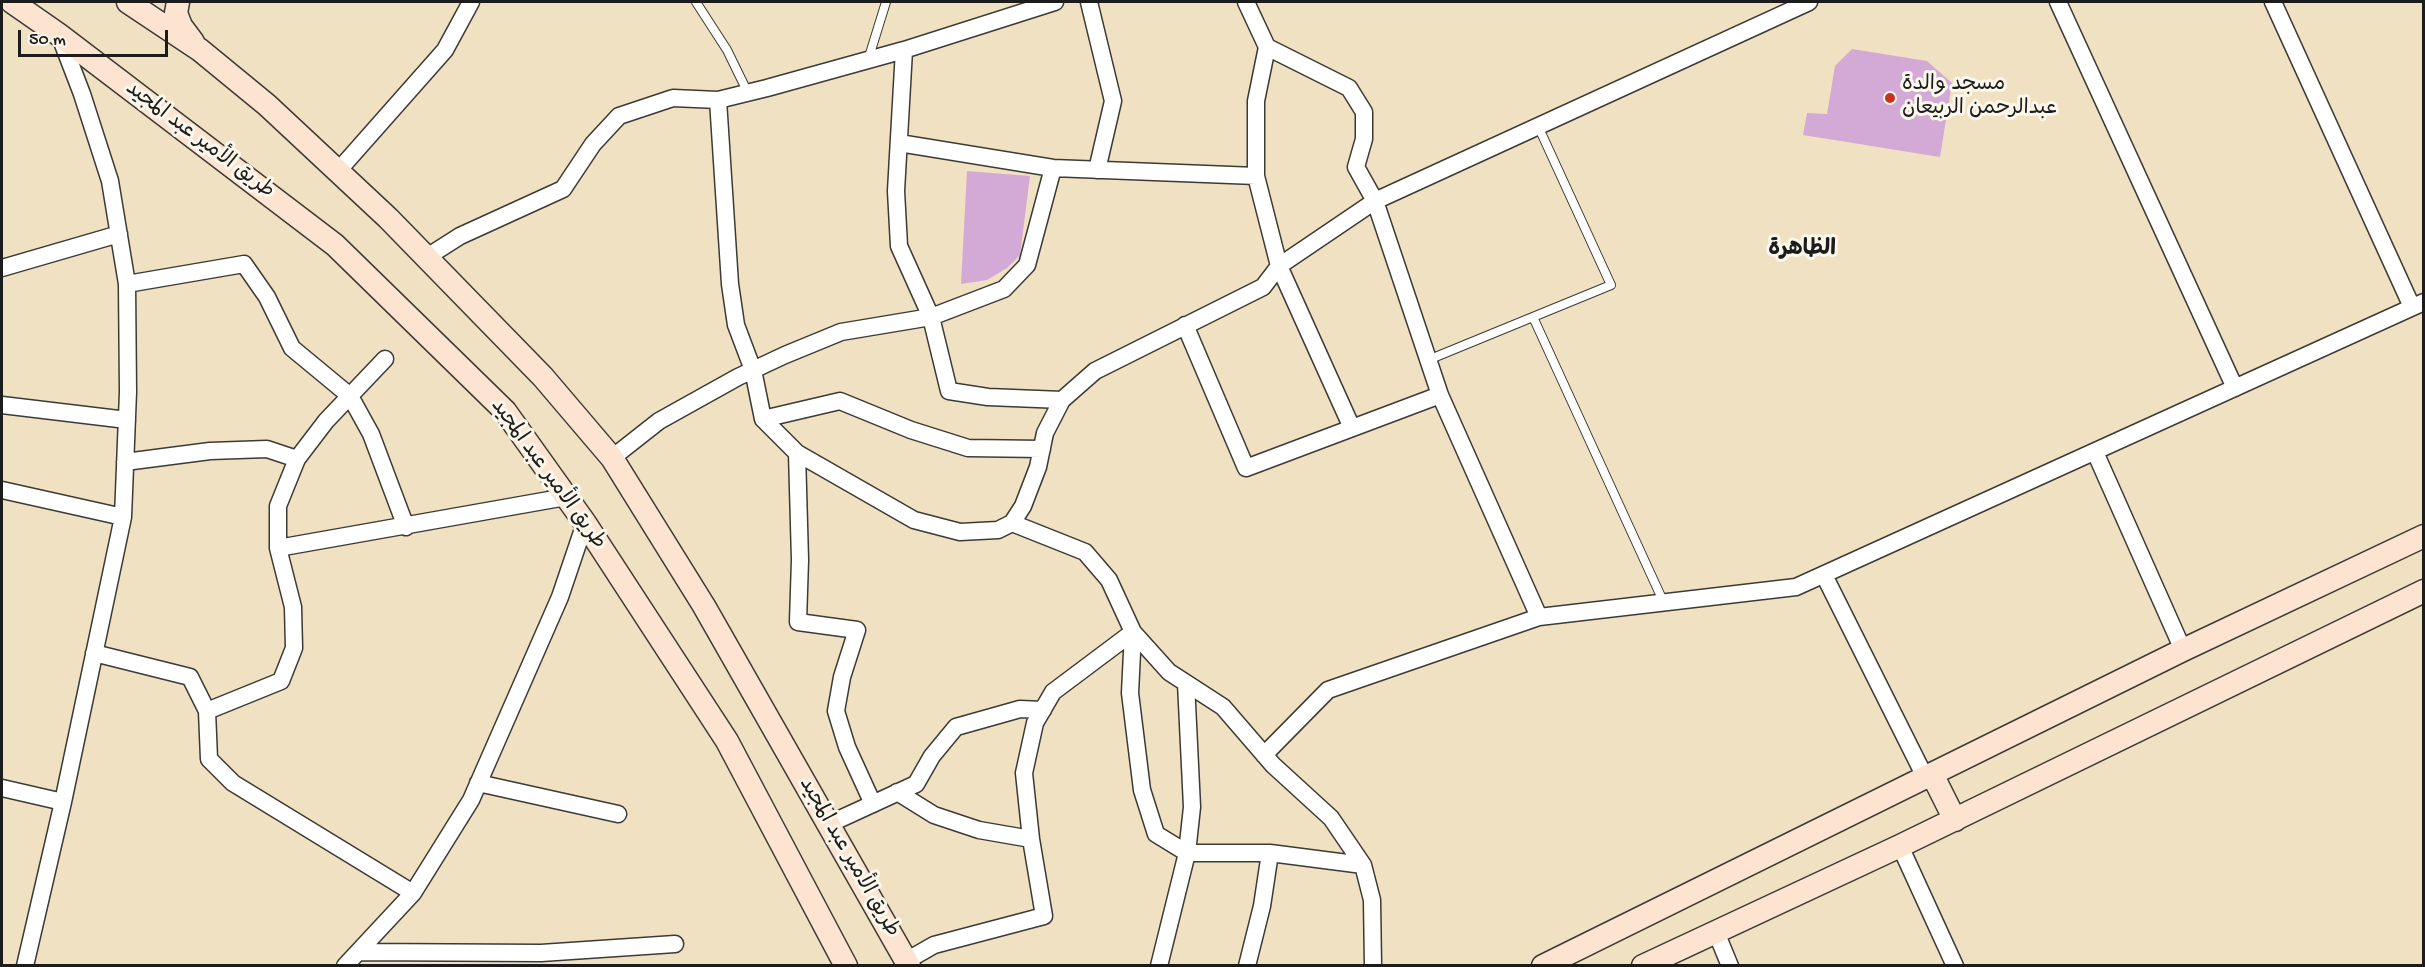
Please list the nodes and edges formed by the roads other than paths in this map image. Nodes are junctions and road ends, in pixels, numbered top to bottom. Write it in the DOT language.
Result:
graph roads {
  1 [pos="12,2"];
  2 [pos="128,2"];
  3 [pos="178,2"];
  4 [pos="471,2"];
  5 [pos="696,2"];
  6 [pos="886,2"];
  7 [pos="1055,2"];
  8 [pos="1089,2"];
  9 [pos="1246,2"];
  10 [pos="1809,2"];
  11 [pos="2058,2"];
  12 [pos="2273,2"];
  13 [pos="58,33"];
  14 [pos="1267,47"];
  15 [pos="200,50"];
  16 [pos="904,50"];
  17 [pos="868,60"];
  18 [pos="748,93"];
  19 [pos="718,100"];
  20 [pos="1538,126"];
  21 [pos="899,143"];
  22 [pos="1053,168"];
  23 [pos="1097,170"];
  24 [pos="338,171"];
  25 [pos="1256,176"];
  26 [pos="1375,201"];
  27 [pos="119,234"];
  28 [pos="427,257"];
  29 [pos="1279,266"];
  30 [pos="2,268"];
  31 [pos="127,284"];
  32 [pos="2418,304"];
  33 [pos="932,317"];
  34 [pos="1533,317"];
  35 [pos="1185,325"];
  36 [pos="386,359"];
  37 [pos="1428,360"];
  38 [pos="753,370"];
  39 [pos="2235,388"];
  40 [pos="1440,395"];
  41 [pos="350,396"];
  42 [pos="1062,400"];
  43 [pos="2,405"];
  44 [pos="763,419"];
  45 [pos="127,420"];
  46 [pos="1352,428"];
  47 [pos="1042,449"];
  48 [pos="2095,452"];
  49 [pos="797,453"];
  50 [pos="612,458"];
  51 [pos="297,459"];
  52 [pos="125,462"];
  53 [pos="2,490"];
  54 [pos="566,497"];
  55 [pos="123,517"];
  56 [pos="585,523"];
  57 [pos="1012,523"];
  58 [pos="406,527"];
  59 [pos="2424,536"];
  60 [pos="278,548"];
  61 [pos="1824,574"];
  62 [pos="2424,591"];
  63 [pos="1664,603"];
  64 [pos="1539,617"];
  65 [pos="1133,632"];
  66 [pos="2183,650"];
  67 [pos="94,653"];
  68 [pos="1186,683"];
  69 [pos="1043,710"];
  70 [pos="207,711"];
  71 [pos="1264,755"];
  72 [pos="1928,776"];
  73 [pos="478,783"];
  74 [pos="2,788"];
  75 [pos="897,792"];
  76 [pos="63,802"];
  77 [pos="873,804"];
  78 [pos="618,814"];
  79 [pos="1955,820"];
  80 [pos="829,825"];
  81 [pos="1031,839"];
  82 [pos="1900,846"];
  83 [pos="1187,853"];
  84 [pos="1270,853"];
  85 [pos="1363,865"];
  86 [pos="413,893"];
  87 [pos="1716,932"];
  88 [pos="675,944"];
  89 [pos="358,952"];
  90 [pos="907,963"];
  91 [pos="25,966"];
  92 [pos="345,966"];
  93 [pos="846,966"];
  94 [pos="1159,966"];
  95 [pos="1246,966"];
  96 [pos="1373,966"];
  97 [pos="1543,966"];
  98 [pos="1643,966"];
  99 [pos="1730,966"];
  100 [pos="1955,966"];
  1 -- 13 [label="main road, طريق الأمير عبد المجيد"];
  2 -- 15 [label="main road, طريق الأمير عبد المجيد"];
  3 -- 15 [label="main road"];
  4 -- 24 [label="street"];
  5 -- 18 [label="lane"];
  6 -- 17 [label="lane"];
  7 -- 16 [label="street"];
  8 -- 23 [label="street"];
  9 -- 14 [label="street"];
  10 -- 20 [label="street"];
  11 -- 39 [label="street"];
  12 -- 32 [label="street"];
  13 -- 27 [label="street"];
  13 -- 54 [label="main road, طريق الأمير عبد المجيد"];
  14 -- 25 [label="street"];
  14 -- 26 [label="street"];
  15 -- 24 [label="main road, طريق الأمير عبد المجيد"];
  16 -- 17 [label="street"];
  16 -- 21 [label="street"];
  17 -- 18 [label="street"];
  18 -- 19 [label="street"];
  19 -- 28 [label="street"];
  19 -- 38 [label="street"];
  20 -- 26 [label="street"];
  20 -- 34 [label="lane"];
  21 -- 22 [label="street"];
  21 -- 33 [label="street"];
  22 -- 23 [label="street"];
  22 -- 33 [label="street"];
  23 -- 25 [label="street"];
  24 -- 28 [label="main road, طريق الأمير عبد المجيد"];
  25 -- 29 [label="street"];
  26 -- 29 [label="street"];
  26 -- 37 [label="street"];
  27 -- 30 [label="street"];
  27 -- 31 [label="street"];
  28 -- 50 [label="main road, طريق الأمير عبد المجيد"];
  29 -- 35 [label="street"];
  29 -- 46 [label="street"];
  31 -- 41 [label="street"];
  31 -- 45 [label="street"];
  32 -- 39 [label="street"];
  33 -- 38 [label="street"];
  33 -- 42 [label="street"];
  34 -- 37 [label="lane"];
  34 -- 63 [label="lane"];
  35 -- 42 [label="street"];
  35 -- 46 [label="street"];
  36 -- 41 [label="street"];
  37 -- 40 [label="street"];
  38 -- 44 [label="street"];
  38 -- 50 [label="street"];
  39 -- 48 [label="street"];
  40 -- 46 [label="street"];
  40 -- 64 [label="street"];
  41 -- 51 [label="street"];
  41 -- 58 [label="street"];
  42 -- 47 [label="street"];
  43 -- 45 [label="street"];
  44 -- 47 [label="street"];
  44 -- 49 [label="street"];
  45 -- 52 [label="street"];
  47 -- 57 [label="street"];
  48 -- 61 [label="street"];
  48 -- 66 [label="street"];
  49 -- 57 [label="street"];
  49 -- 77 [label="street"];
  50 -- 80 [label="main road, طريق الأمير عبد المجيد"];
  51 -- 52 [label="street"];
  51 -- 60 [label="street"];
  52 -- 55 [label="street"];
  53 -- 55 [label="street"];
  54 -- 56 [label="main road, طريق الأمير عبد المجيد"];
  54 -- 58 [label="street"];
  55 -- 67 [label="street"];
  56 -- 73 [label="street"];
  56 -- 93 [label="main road, طريق الأمير عبد المجيد"];
  57 -- 65 [label="street"];
  58 -- 60 [label="street"];
  59 -- 66 [label="main road"];
  60 -- 70 [label="street"];
  61 -- 63 [label="street"];
  61 -- 72 [label="street"];
  62 -- 79 [label="main road"];
  63 -- 64 [label="street"];
  64 -- 71 [label="street"];
  65 -- 68 [label="street"];
  65 -- 69 [label="street"];
  65 -- 83 [label="street"];
  66 -- 72 [label="main road"];
  67 -- 70 [label="street"];
  67 -- 76 [label="street"];
  68 -- 71 [label="street"];
  68 -- 83 [label="street"];
  69 -- 75 [label="street"];
  69 -- 81 [label="street"];
  70 -- 86 [label="street"];
  71 -- 85 [label="street"];
  72 -- 79 [label="main road"];
  72 -- 97 [label="main road"];
  73 -- 78 [label="street"];
  73 -- 86 [label="street"];
  74 -- 76 [label="street"];
  75 -- 77 [label="street"];
  75 -- 81 [label="street"];
  76 -- 91 [label="street"];
  77 -- 80 [label="street"];
  79 -- 82 [label="main road"];
  80 -- 90 [label="main road, طريق الأمير عبد المجيد"];
  81 -- 90 [label="street"];
  82 -- 87 [label="main road"];
  82 -- 100 [label="street"];
  83 -- 84 [label="street"];
  83 -- 94 [label="street"];
  84 -- 85 [label="street"];
  84 -- 95 [label="street"];
  85 -- 96 [label="street"];
  86 -- 89 [label="street"];
  87 -- 98 [label="main road"];
  87 -- 99 [label="street"];
  88 -- 89 [label="street"];
  89 -- 92 [label="street"];
}
